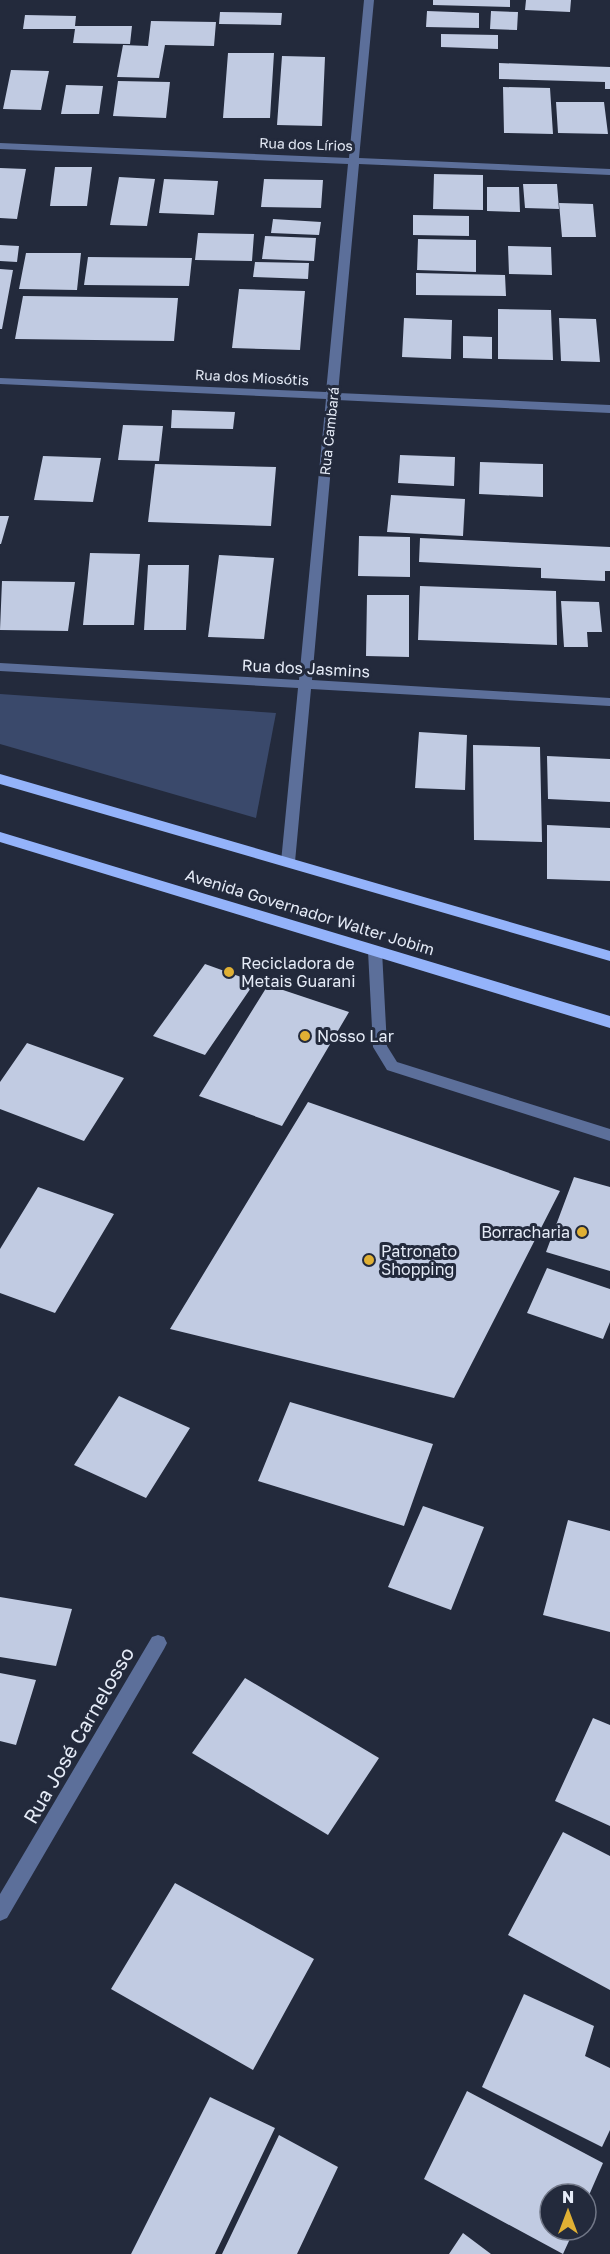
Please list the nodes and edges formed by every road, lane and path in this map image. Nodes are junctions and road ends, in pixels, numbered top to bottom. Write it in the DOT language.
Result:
graph roads {
  1 [pos="369,0"];
  2 [pos="0,146"];
  3 [pos="355,161"];
  4 [pos="610,172"];
  5 [pos="0,381"];
  6 [pos="333,396"];
  7 [pos="610,409"];
  8 [pos="0,667"];
  9 [pos="305,684"];
  10 [pos="610,702"];
  11 [pos="0,778"];
  12 [pos="0,837"];
  13 [pos="288,862"];
  14 [pos="375,951"];
  15 [pos="610,956"];
  16 [pos="610,1022"];
  17 [pos="610,1135"];
  18 [pos="158,1643"];
  19 [pos="0,1912"];
  1 -- 3 [label="street, Rua Cambará"];
  2 -- 3 [label="street, Rua dos Lírios"];
  3 -- 4 [label="street, Rua dos Lírios"];
  3 -- 6 [label="street, Rua Cambará"];
  5 -- 6 [label="street, Rua dos Miosótis"];
  6 -- 7 [label="street, Rua dos Miosótis"];
  6 -- 9 [label="street, Rua Cambará"];
  8 -- 9 [label="street, Rua dos Jasmins"];
  9 -- 10 [label="street, Rua dos Jasmins"];
  9 -- 13 [label="street, Rua Cambará"];
  11 -- 13 [label="main road"];
  12 -- 14 [label="main road, Avenida Governador Walter Jobim"];
  13 -- 15 [label="main road"];
  14 -- 16 [label="main road, Avenida Governador Walter Jobim"];
  14 -- 17 [label="street"];
  18 -- 19 [label="street, Rua José Carnelosso"];
}
